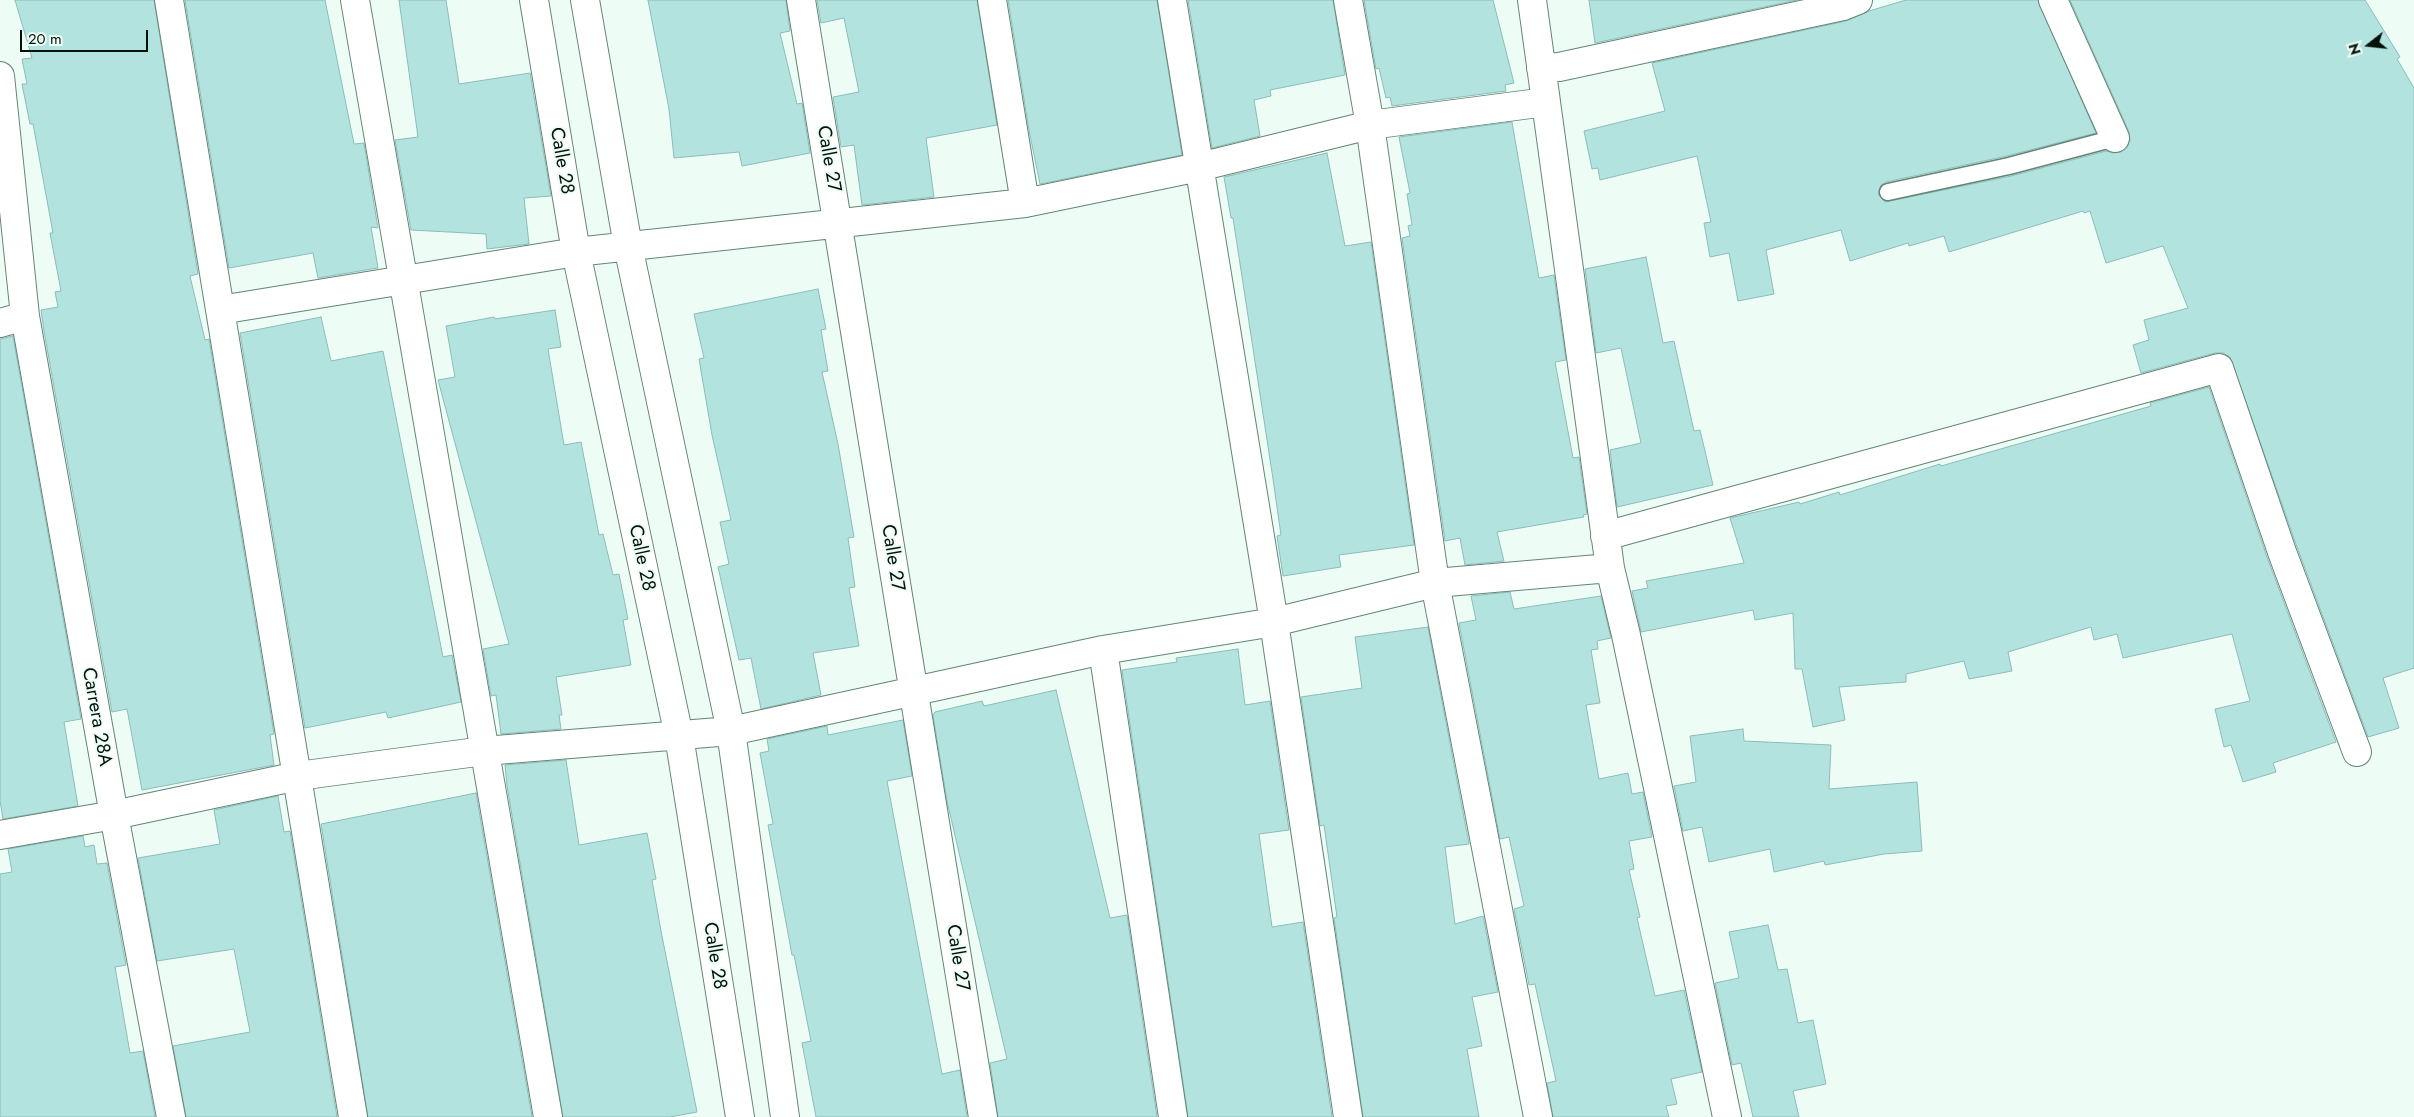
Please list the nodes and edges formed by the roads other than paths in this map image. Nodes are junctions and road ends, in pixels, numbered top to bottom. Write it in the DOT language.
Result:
graph roads {
  1 [pos="169,0"];
  2 [pos="355,0"];
  3 [pos="534,0"];
  4 [pos="586,0"];
  5 [pos="801,0"];
  6 [pos="992,0"];
  7 [pos="1172,0"];
  8 [pos="1348,0"];
  9 [pos="1532,0"];
  10 [pos="1858,0"];
  11 [pos="2053,0"];
  12 [pos="1542,68"];
  13 [pos="0,76"];
  14 [pos="1546,102"];
  15 [pos="1370,125"];
  16 [pos="2115,138"];
  17 [pos="1199,167"];
  18 [pos="1888,192"];
  19 [pos="1025,203"];
  20 [pos="839,223"];
  21 [pos="628,246"];
  22 [pos="576,252"];
  23 [pos="404,280"];
  24 [pos="220,310"];
  25 [pos="12,319"];
  26 [pos="1605,536"];
  27 [pos="1610,568"];
  28 [pos="1435,583"];
  29 [pos="1274,622"];
  30 [pos="1103,650"];
  31 [pos="914,691"];
  32 [pos="731,731"];
  33 [pos="679,736"];
  34 [pos="484,751"];
  35 [pos="2357,752"];
  36 [pos="298,776"];
  37 [pos="114,815"];
  38 [pos="0,835"];
  39 [pos="170,1117"];
  40 [pos="353,1117"];
  41 [pos="548,1117"];
  42 [pos="740,1117"];
  43 [pos="785,1117"];
  44 [pos="983,1117"];
  45 [pos="1173,1117"];
  46 [pos="1348,1117"];
  47 [pos="1538,1117"];
  48 [pos="1727,1117"];
  1 -- 24 [label="street"];
  2 -- 23 [label="street"];
  3 -- 22 [label="street, Calle 28"];
  4 -- 21 [label="street"];
  5 -- 20 [label="street, Calle 27"];
  6 -- 19 [label="street"];
  7 -- 17 [label="street"];
  8 -- 15 [label="street"];
  9 -- 12 [label="street"];
  10 -- 12 [label="street"];
  11 -- 16 [label="street"];
  12 -- 14 [label="street"];
  13 -- 25 [label="street, Carrera 28A"];
  14 -- 15 [label="street"];
  14 -- 26 [label="street"];
  15 -- 17 [label="street"];
  15 -- 28 [label="street"];
  16 -- 18 [label="lane"];
  17 -- 19 [label="street"];
  17 -- 29 [label="street"];
  19 -- 20 [label="street"];
  20 -- 21 [label="street"];
  20 -- 31 [label="street, Calle 27"];
  21 -- 22 [label="street"];
  21 -- 32 [label="street"];
  22 -- 23 [label="street"];
  22 -- 33 [label="street, Calle 28"];
  23 -- 24 [label="street"];
  23 -- 34 [label="street"];
  24 -- 36 [label="street"];
  25 -- 37 [label="street, Carrera 28A"];
  26 -- 27 [label="street"];
  26 -- 35 [label="street"];
  27 -- 28 [label="street"];
  27 -- 48 [label="street"];
  28 -- 29 [label="street"];
  28 -- 47 [label="street"];
  29 -- 30 [label="street"];
  29 -- 46 [label="street"];
  30 -- 31 [label="street"];
  30 -- 45 [label="street"];
  31 -- 32 [label="street"];
  31 -- 44 [label="street, Calle 27"];
  32 -- 33 [label="street"];
  32 -- 43 [label="street"];
  33 -- 34 [label="street"];
  33 -- 42 [label="street, Calle 28"];
  34 -- 36 [label="street"];
  34 -- 41 [label="street"];
  36 -- 37 [label="street"];
  36 -- 40 [label="street"];
  37 -- 38 [label="street"];
  37 -- 39 [label="street, Carrera 28A"];
}
